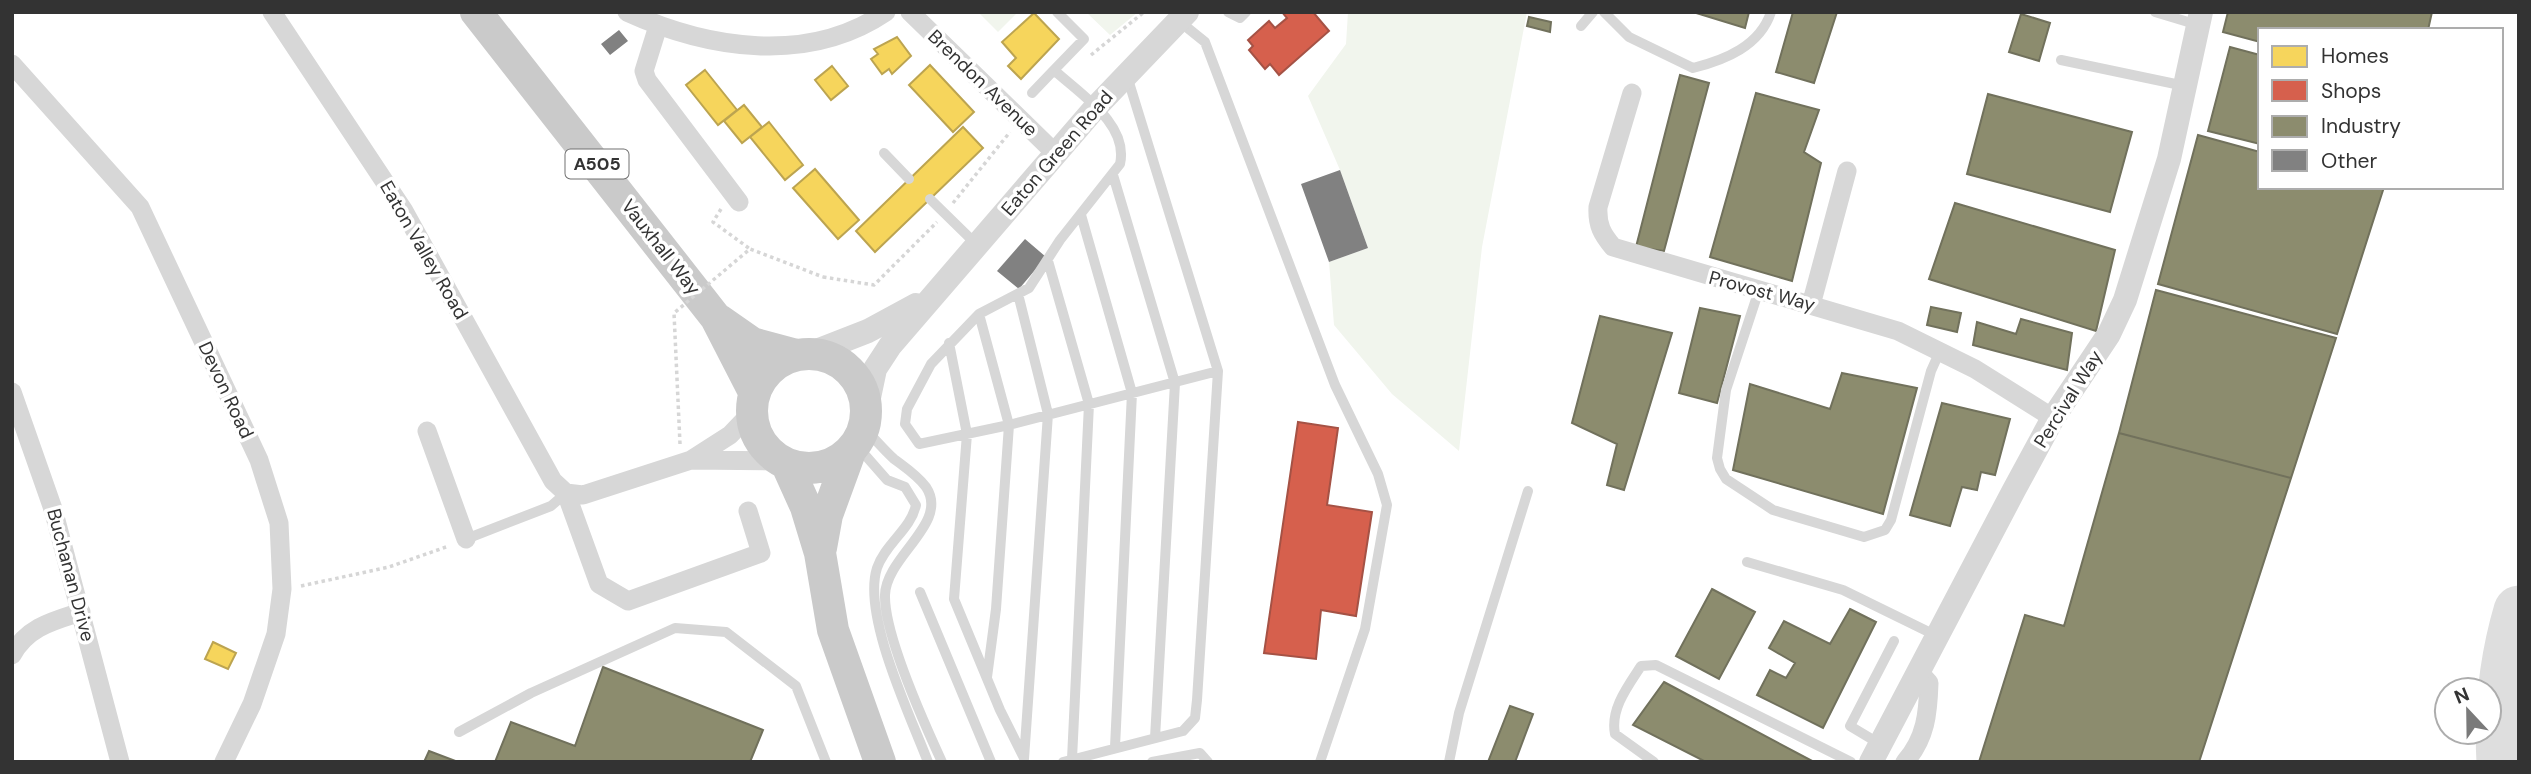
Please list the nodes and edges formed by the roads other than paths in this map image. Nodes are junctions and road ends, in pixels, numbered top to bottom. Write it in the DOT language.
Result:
graph roads {
  1 [pos="272,12"];
  2 [pos="476,12"];
  3 [pos="627,12"];
  4 [pos="886,12"];
  5 [pos="909,12"];
  6 [pos="1057,12"];
  7 [pos="1228,12"];
  8 [pos="1246,12"];
  9 [pos="1593,12"];
  10 [pos="1604,12"];
  11 [pos="1771,12"];
  12 [pos="2155,12"];
  13 [pos="1183,16"];
  14 [pos="2200,19"];
  15 [pos="658,26"];
  16 [pos="1581,26"];
  17 [pos="2061,60"];
  18 [pos="12,64"];
  19 [pos="1054,69"];
  20 [pos="1126,76"];
  21 [pos="2185,86"];
  22 [pos="1032,93"];
  23 [pos="1632,93"];
  24 [pos="1095,108"];
  25 [pos="884,153"];
  26 [pos="1056,154"];
  27 [pos="1847,171"];
  28 [pos="1114,175"];
  29 [pos="909,179"];
  30 [pos="930,199"];
  31 [pos="739,202"];
  32 [pos="1081,215"];
  33 [pos="976,245"];
  34 [pos="1048,261"];
  35 [pos="1759,290"];
  36 [pos="1018,294"];
  37 [pos="929,298"];
  38 [pos="1811,304"];
  39 [pos="979,314"];
  40 [pos="716,318"];
  41 [pos="949,343"];
  42 [pos="1941,350"];
  43 [pos="802,354"];
  44 [pos="1218,371"];
  45 [pos="1175,383"];
  46 [pos="12,392"];
  47 [pos="1132,394"];
  48 [pos="753,403"];
  49 [pos="1089,404"];
  50 [pos="1048,414"];
  51 [pos="2053,418"];
  52 [pos="1009,425"];
  53 [pos="427,431"];
  54 [pos="859,433"];
  55 [pos="967,434"];
  56 [pos="686,452"];
  57 [pos="783,463"];
  58 [pos="1528,491"];
  59 [pos="566,493"];
  60 [pos="748,511"];
  61 [pos="466,539"];
  62 [pos="820,552"];
  63 [pos="1747,562"];
  64 [pos="920,593"];
  65 [pos="81,612"];
  66 [pos="1937,636"];
  67 [pos="1894,641"];
  68 [pos="12,654"];
  69 [pos="1919,673"];
  70 [pos="987,678"];
  71 [pos="459,732"];
  72 [pos="1155,738"];
  73 [pos="1115,747"];
  74 [pos="1876,753"];
  75 [pos="1025,760"];
  76 [pos="1068,760"];
  77 [pos="120,762"];
  78 [pos="224,762"];
  79 [pos="825,762"];
  80 [pos="880,762"];
  81 [pos="928,762"];
  82 [pos="942,762"];
  83 [pos="991,762"];
  84 [pos="1153,762"];
  85 [pos="1208,762"];
  86 [pos="1320,762"];
  87 [pos="1448,762"];
  88 [pos="1654,762"];
  89 [pos="1851,762"];
  90 [pos="1905,762"];
  1 -- 59 [label="street, Eaton Valley Road"];
  2 -- 40 [label="main road, Vauxhall Way / A505"];
  3 -- 15 [label="street"];
  4 -- 15 [label="street"];
  5 -- 26 [label="street, Brendon Avenue"];
  6 -- 19 [label="lane"];
  7 -- 8 [label="lane"];
  9 -- 16 [label="lane"];
  10 -- 11 [label="lane"];
  12 -- 14 [label="lane"];
  13 -- 20 [label="street, Eaton Green Road"];
  13 -- 86 [label="lane"];
  14 -- 21 [label="street, Percival Way"];
  15 -- 31 [label="street"];
  17 -- 21 [label="lane"];
  18 -- 78 [label="street, Devon Road"];
  19 -- 22 [label="lane"];
  19 -- 24 [label="lane"];
  20 -- 24 [label="street, Eaton Green Road"];
  20 -- 44 [label="lane"];
  21 -- 51 [label="street, Percival Way"];
  23 -- 35 [label="street, Provost Way"];
  24 -- 26 [label="street, Eaton Green Road"];
  24 -- 28 [label="lane"];
  25 -- 29 [label="lane"];
  26 -- 33 [label="street, Eaton Green Road"];
  27 -- 38 [label="street"];
  28 -- 32 [label="lane"];
  28 -- 45 [label="lane"];
  30 -- 33 [label="lane"];
  32 -- 34 [label="lane"];
  32 -- 47 [label="lane"];
  33 -- 37 [label="street, Eaton Green Road"];
  34 -- 36 [label="lane"];
  34 -- 49 [label="lane"];
  35 -- 38 [label="street, Provost Way"];
  35 -- 42 [label="lane"];
  36 -- 39 [label="lane"];
  36 -- 50 [label="lane"];
  37 -- 43 [label="street, Eaton Green Road"];
  37 -- 54 [label="street, Eaton Green Road"];
  38 -- 42 [label="street, Provost Way"];
  39 -- 41 [label="lane"];
  39 -- 52 [label="lane"];
  40 -- 43 [label="main road, Vauxhall Way / A505"];
  40 -- 48 [label="main road, Vauxhall Way / A505"];
  41 -- 55 [label="lane"];
  41 -- 55 [label="lane"];
  42 -- 51 [label="street, Provost Way"];
  43 -- 48 [label="main road"];
  43 -- 54 [label="main road"];
  44 -- 45 [label="lane"];
  44 -- 72 [label="lane"];
  45 -- 47 [label="lane"];
  45 -- 72 [label="lane"];
  46 -- 65 [label="street, Buchanan Drive"];
  47 -- 49 [label="lane"];
  47 -- 73 [label="lane"];
  48 -- 56 [label="street"];
  48 -- 57 [label="main road"];
  49 -- 50 [label="lane"];
  49 -- 76 [label="lane"];
  50 -- 52 [label="lane"];
  50 -- 75 [label="lane"];
  51 -- 66 [label="street, Percival Way"];
  52 -- 55 [label="lane"];
  52 -- 70 [label="lane"];
  53 -- 61 [label="street"];
  54 -- 57 [label="main road"];
  54 -- 62 [label="main road"];
  54 -- 81 [label="lane"];
  54 -- 82 [label="lane"];
  55 -- 70 [label="lane"];
  56 -- 57 [label="street"];
  56 -- 59 [label="street"];
  57 -- 62 [label="main road"];
  58 -- 87 [label="lane"];
  59 -- 60 [label="street, Eaton Valley Road"];
  59 -- 61 [label="lane"];
  62 -- 80 [label="main road"];
  63 -- 66 [label="lane"];
  64 -- 83 [label="lane"];
  65 -- 68 [label="street"];
  65 -- 77 [label="street, Buchanan Drive"];
  66 -- 69 [label="street, Percival Way"];
  67 -- 74 [label="lane"];
  69 -- 74 [label="street, Percival Way"];
  69 -- 90 [label="street"];
  70 -- 75 [label="lane"];
  71 -- 79 [label="lane"];
  72 -- 73 [label="lane"];
  73 -- 76 [label="lane"];
  84 -- 85 [label="lane"];
  88 -- 89 [label="lane"];
}
